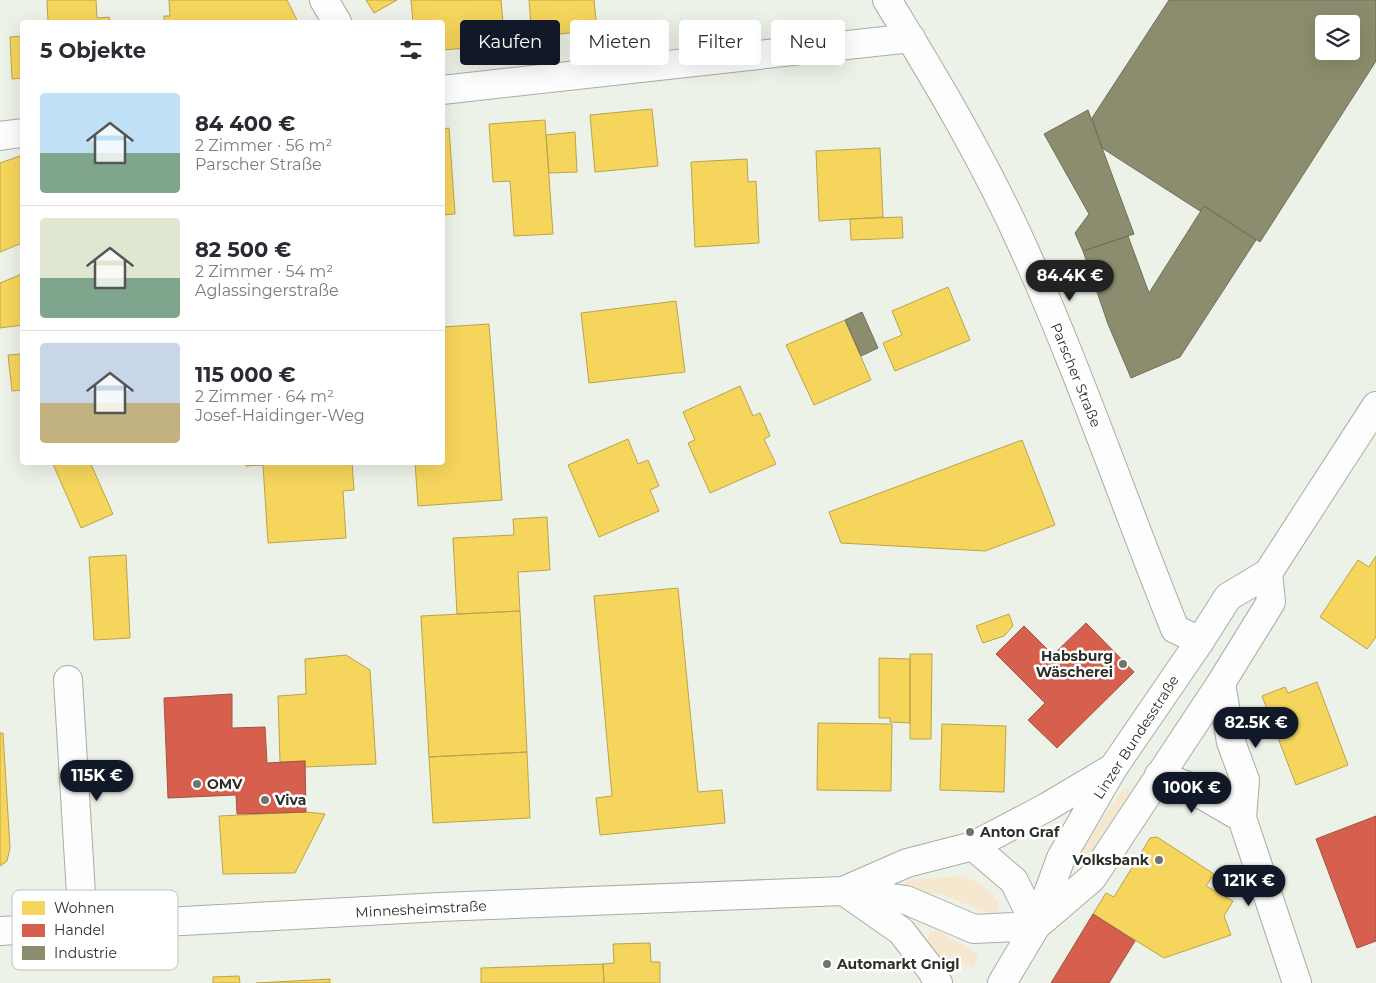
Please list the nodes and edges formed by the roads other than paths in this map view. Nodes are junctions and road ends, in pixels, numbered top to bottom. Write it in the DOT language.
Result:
graph roads {
  1 [pos="324,0"];
  2 [pos="888,0"];
  3 [pos="336,20"];
  4 [pos="911,38"];
  5 [pos="445,90"];
  6 [pos="20,133"];
  7 [pos="0,136"];
  8 [pos="1376,406"];
  9 [pos="1268,573"];
  10 [pos="1200,641"];
  11 [pos="68,680"];
  12 [pos="1221,683"];
  13 [pos="1112,768"];
  14 [pos="1159,775"];
  15 [pos="1242,818"];
  16 [pos="973,846"];
  17 [pos="82,890"];
  18 [pos="843,890"];
  19 [pos="178,922"];
  20 [pos="1036,926"];
  21 [pos="938,983"];
  22 [pos="1002,983"];
  23 [pos="1297,983"];
  1 -- 3 [label="main road"];
  2 -- 4 [label="main road, Parscher Straße"];
  4 -- 5 [label="main road"];
  4 -- 10 [label="main road, Parscher Straße"];
  6 -- 7 [label="main road"];
  8 -- 9 [label="main road, Linzer Bundesstraße"];
  9 -- 10 [label="main road, Linzer Bundesstraße"];
  9 -- 12 [label="main road, Linzer Bundesstraße"];
  10 -- 13 [label="main road, Linzer Bundesstraße"];
  11 -- 17 [label="main road"];
  12 -- 14 [label="main road, Linzer Bundesstraße"];
  12 -- 15 [label="main road"];
  13 -- 16 [label="main road, Minnesheimstraße"];
  13 -- 20 [label="main road, Linzer Bundesstraße"];
  14 -- 15 [label="main road"];
  14 -- 20 [label="main road, Linzer Bundesstraße"];
  15 -- 23 [label="main road"];
  16 -- 18 [label="main road, Minnesheimstraße"];
  16 -- 20 [label="main road"];
  18 -- 19 [label="main road, Minnesheimstraße"];
  18 -- 20 [label="main road, Minnesheimstraße"];
  18 -- 21 [label="main road"];
  20 -- 22 [label="main road, Linzer Bundesstraße"];
}
